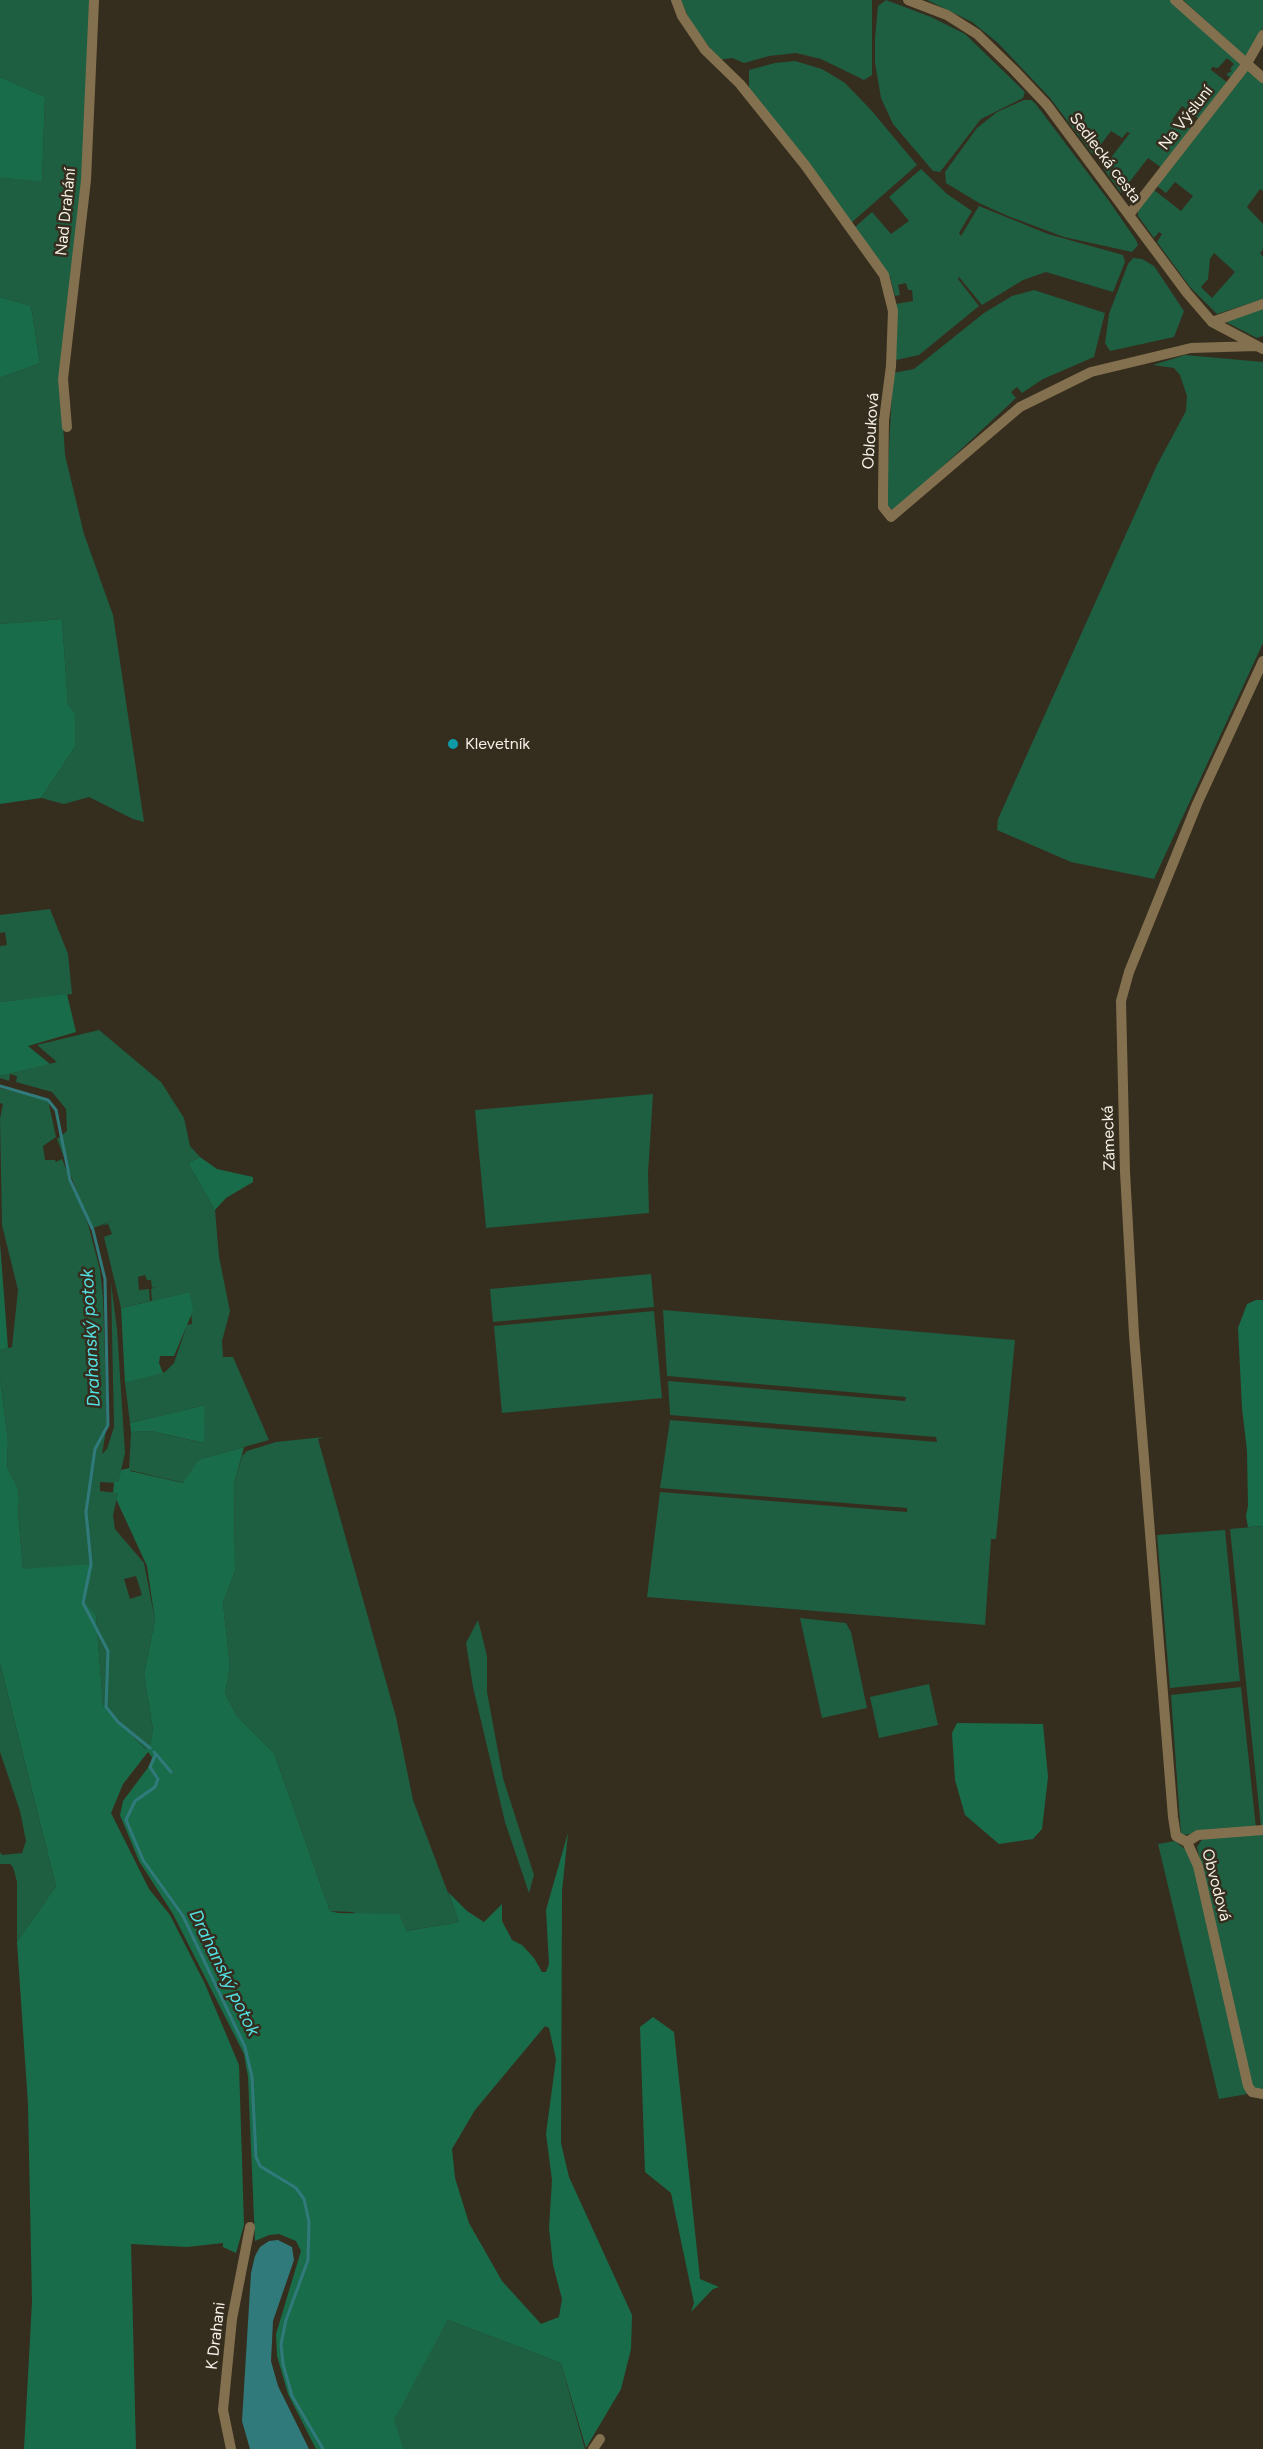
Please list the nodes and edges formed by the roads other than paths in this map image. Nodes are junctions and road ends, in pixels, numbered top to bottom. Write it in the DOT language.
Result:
graph roads {
  1 [pos="94,0"];
  2 [pos="676,0"];
  3 [pos="908,0"];
  4 [pos="1175,0"];
  5 [pos="1263,35"];
  6 [pos="1246,64"];
  7 [pos="1263,78"];
  8 [pos="1129,215"];
  9 [pos="1263,304"];
  10 [pos="1212,322"];
  11 [pos="1259,347"];
  12 [pos="66,427"];
  13 [pos="1263,661"];
  14 [pos="1158,1642"];
  15 [pos="1263,1830"];
  16 [pos="1187,1842"];
  17 [pos="1263,2094"];
  18 [pos="250,2228"];
  19 [pos="600,2439"];
  20 [pos="231,2449"];
  21 [pos="593,2449"];
  1 -- 12 [label="street, Nad Drahání"];
  2 -- 11 [label="street, Oblouková"];
  3 -- 8 [label="street, Sedlecká cesta"];
  4 -- 6 [label="street"];
  5 -- 6 [label="street, Na Výsluní"];
  6 -- 7 [label="street"];
  6 -- 8 [label="street, Na Výsluní"];
  8 -- 10 [label="street, Sedlecká cesta"];
  9 -- 10 [label="street"];
  10 -- 11 [label="street, Sedlecká cesta"];
  13 -- 14 [label="street, Zámecká"];
  14 -- 16 [label="street, Obvodová"];
  15 -- 16 [label="street"];
  16 -- 17 [label="street, Obvodová"];
  18 -- 20 [label="street, K Drahani"];
  19 -- 21 [label="street"];
}
